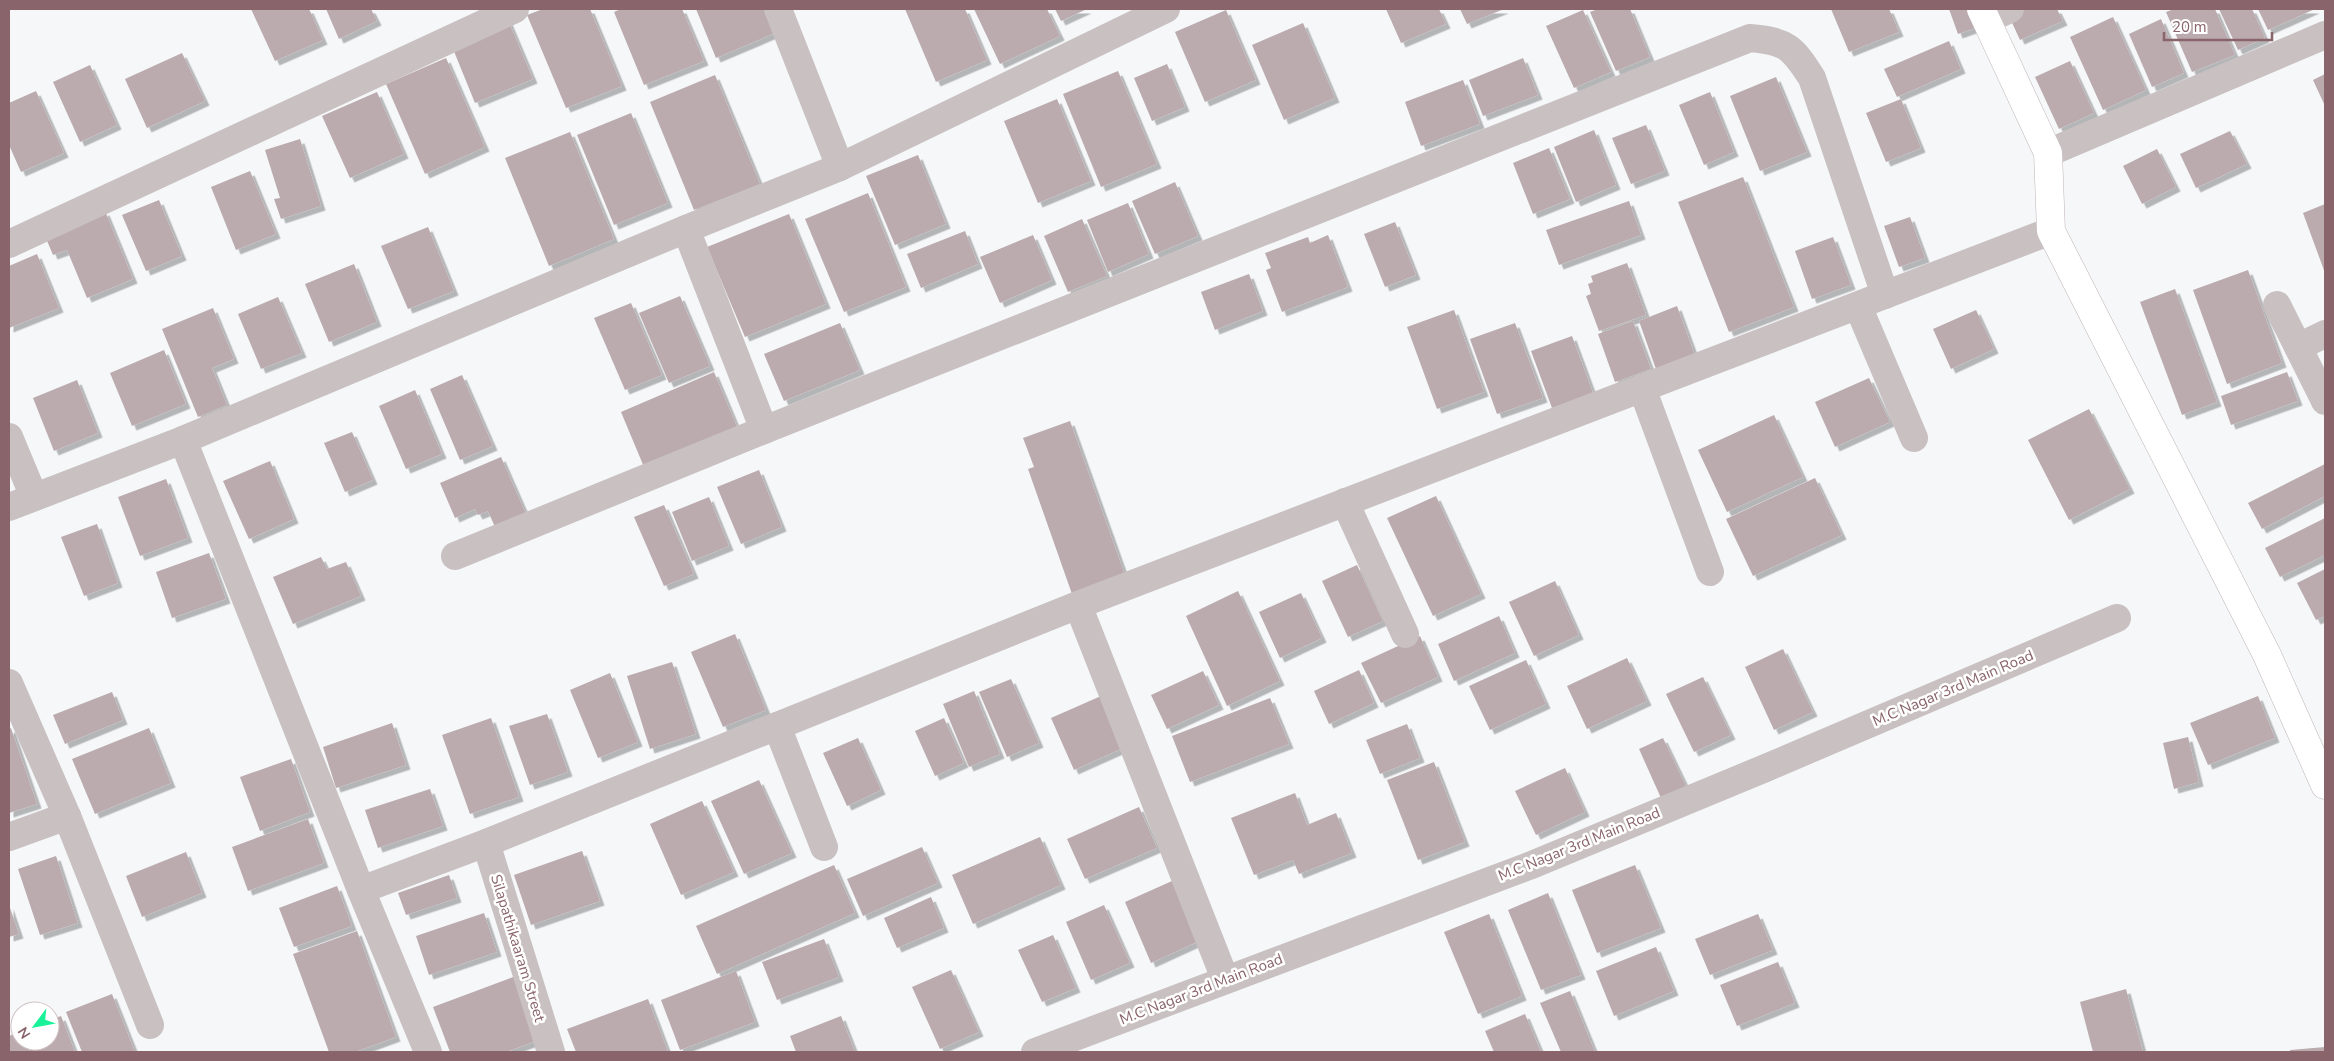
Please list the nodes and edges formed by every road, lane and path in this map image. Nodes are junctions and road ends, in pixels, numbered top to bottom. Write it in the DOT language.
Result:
graph roads {
  1 [pos="515,9"];
  2 [pos="778,9"];
  3 [pos="1166,9"];
  4 [pos="1992,12"];
  5 [pos="2325,35"];
  6 [pos="2048,153"];
  7 [pos="840,167"];
  8 [pos="686,229"];
  9 [pos="2051,231"];
  10 [pos="9,244"];
  11 [pos="1885,295"];
  12 [pos="2277,305"];
  13 [pos="1858,306"];
  14 [pos="2325,334"];
  15 [pos="2298,347"];
  16 [pos="1642,388"];
  17 [pos="2325,401"];
  18 [pos="764,430"];
  19 [pos="9,437"];
  20 [pos="1914,438"];
  21 [pos="182,440"];
  22 [pos="34,497"];
  23 [pos="1345,502"];
  24 [pos="9,507"];
  25 [pos="455,556"];
  26 [pos="1710,572"];
  27 [pos="1078,605"];
  28 [pos="2117,618"];
  29 [pos="1405,634"];
  30 [pos="9,683"];
  31 [pos="777,726"];
  32 [pos="2325,785"];
  33 [pos="67,816"];
  34 [pos="9,837"];
  35 [pos="486,843"];
  36 [pos="824,847"];
  37 [pos="361,890"];
  38 [pos="1225,979"];
  39 [pos="150,1025"];
  40 [pos="428,1052"];
  41 [pos="551,1052"];
  42 [pos="1035,1052"];
  1 -- 10 [label="street"];
  2 -- 7 [label="street"];
  3 -- 7 [label="street"];
  4 -- 6 [label="street"];
  5 -- 6 [label="street"];
  6 -- 9 [label="street"];
  7 -- 8 [label="street"];
  8 -- 18 [label="street"];
  8 -- 21 [label="street"];
  9 -- 11 [label="street"];
  9 -- 32 [label="street"];
  11 -- 13 [label="street"];
  11 -- 18 [label="street"];
  12 -- 15 [label="street"];
  13 -- 16 [label="street"];
  13 -- 20 [label="street"];
  14 -- 15 [label="street"];
  15 -- 17 [label="street"];
  16 -- 23 [label="street"];
  16 -- 26 [label="street"];
  18 -- 25 [label="street"];
  19 -- 22 [label="street"];
  21 -- 22 [label="street"];
  21 -- 37 [label="street"];
  22 -- 24 [label="street"];
  23 -- 27 [label="street"];
  23 -- 29 [label="street"];
  27 -- 31 [label="street"];
  27 -- 38 [label="street"];
  28 -- 38 [label="street, M.C Nagar 3rd Main Road"];
  30 -- 33 [label="street"];
  31 -- 35 [label="street"];
  31 -- 36 [label="street"];
  33 -- 34 [label="street"];
  33 -- 39 [label="street"];
  35 -- 37 [label="street"];
  35 -- 41 [label="street, Silapathikaaram Street"];
  37 -- 40 [label="street"];
  38 -- 42 [label="street, M.C Nagar 3rd Main Road"];
}
